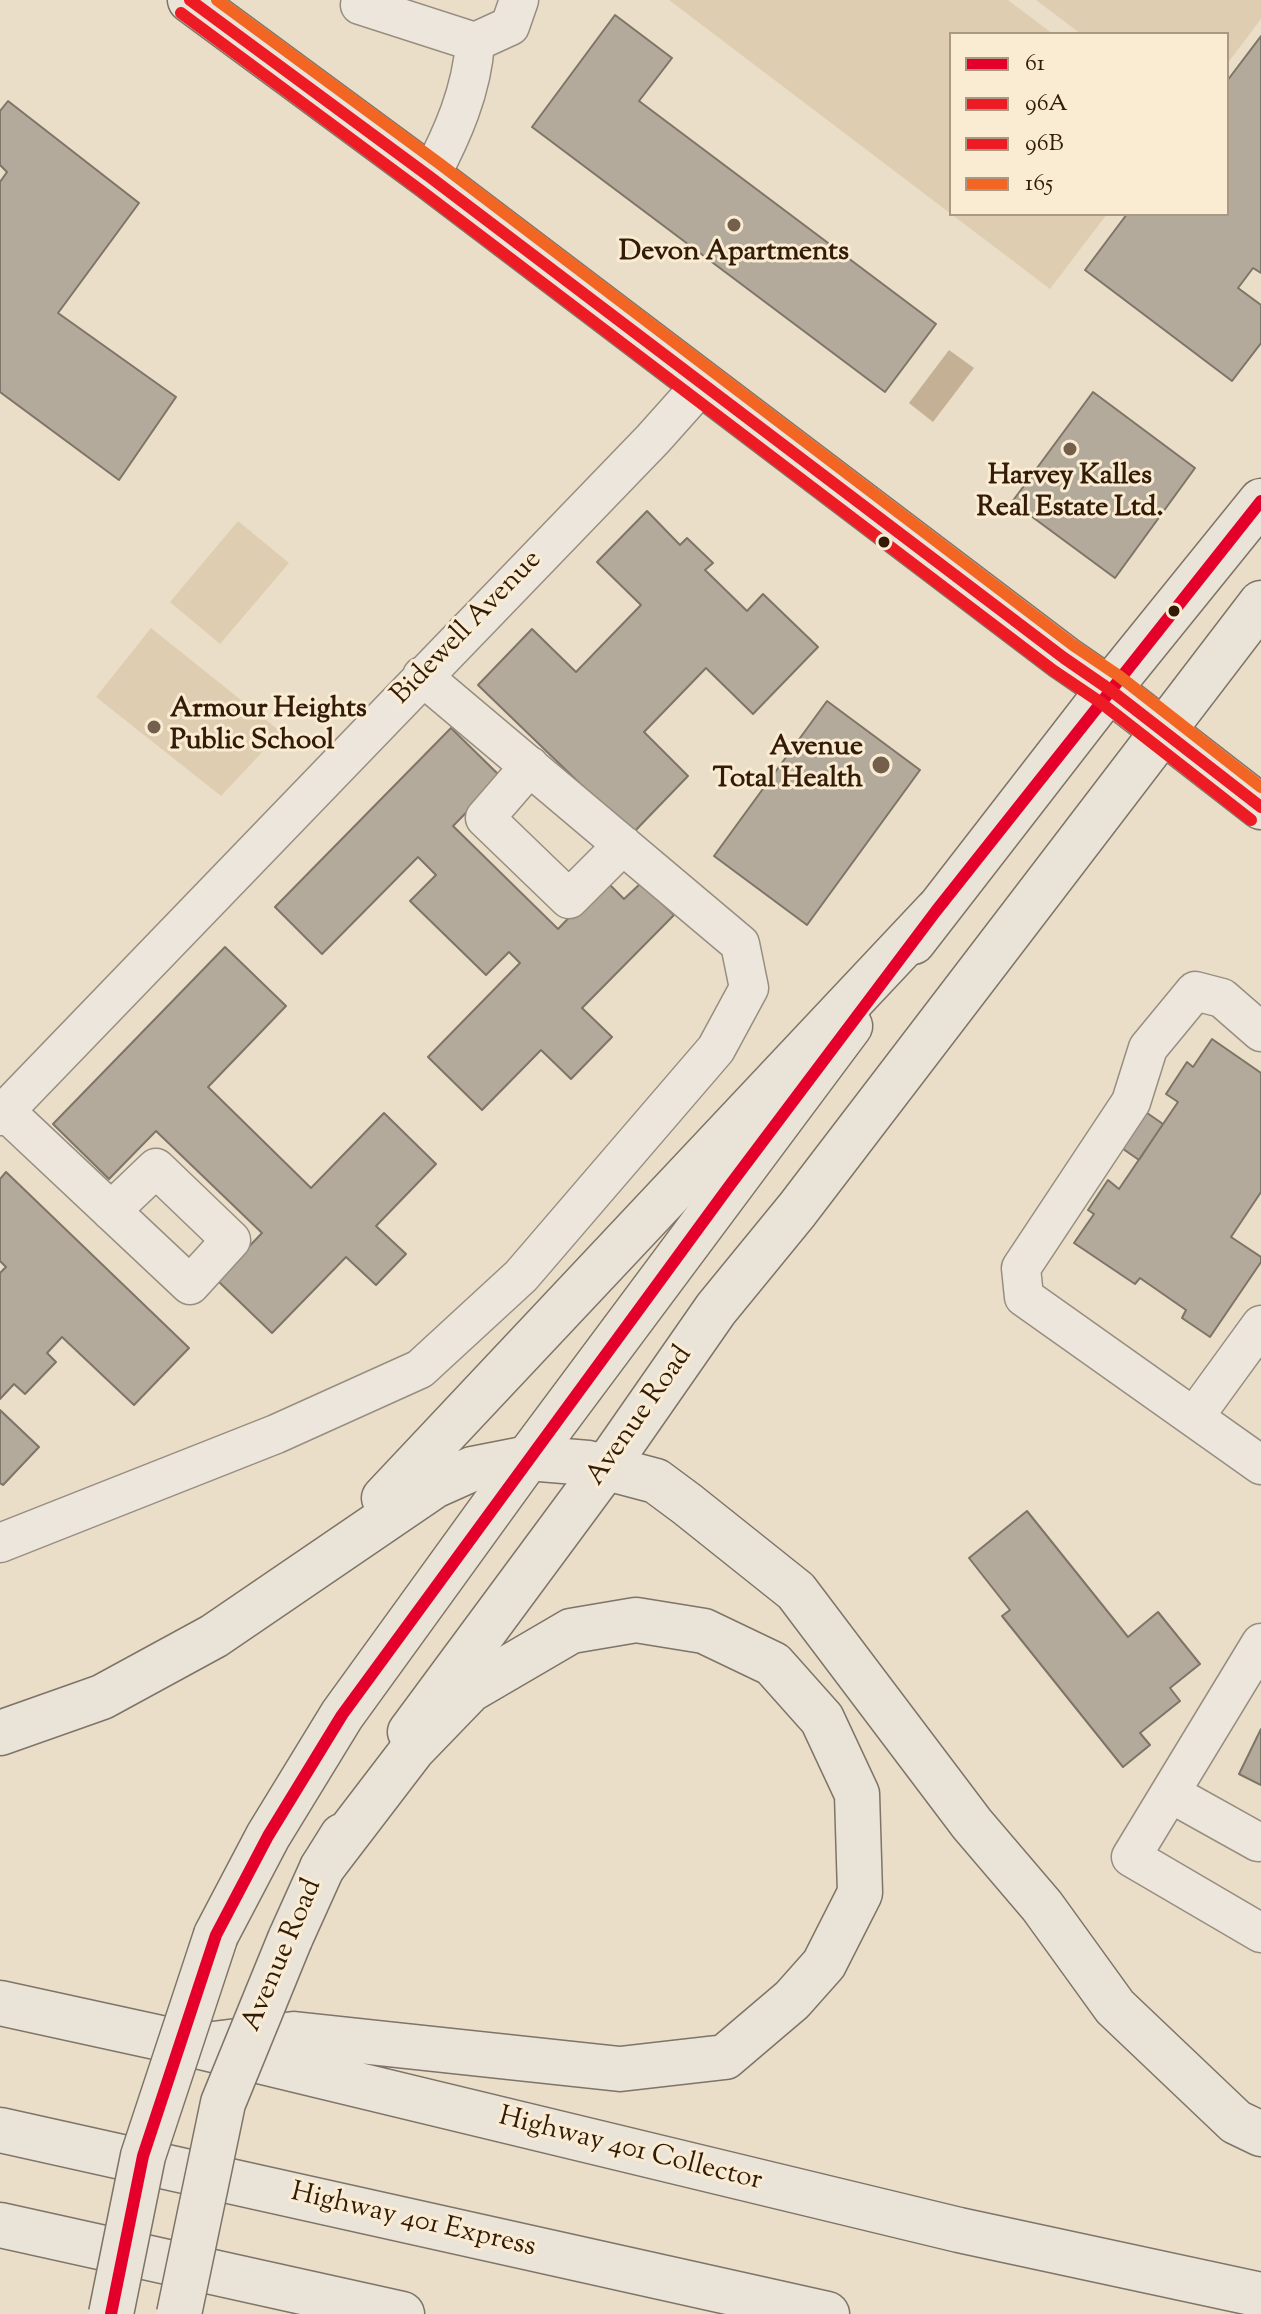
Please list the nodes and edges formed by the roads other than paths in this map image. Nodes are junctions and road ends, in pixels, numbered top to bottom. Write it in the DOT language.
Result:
graph roads {
  1 [pos="190,0"];
  2 [pos="519,0"];
  3 [pos="360,5"];
  4 [pos="475,42"];
  5 [pos="430,177"];
  6 [pos="703,383"];
  7 [pos="1261,501"];
  8 [pos="1261,603"];
  9 [pos="422,676"];
  10 [pos="1109,689"];
  11 [pos="1164,732"];
  12 [pos="530,766"];
  13 [pos="1261,807"];
  14 [pos="623,845"];
  15 [pos="936,911"];
  16 [pos="1261,1032"];
  17 [pos="3,1113"];
  18 [pos="111,1211"];
  19 [pos="1261,1325"];
  20 [pos="1194,1417"];
  21 [pos="528,1458"];
  22 [pos="1261,1465"];
  23 [pos="606,1467"];
  24 [pos="0,1543"];
  25 [pos="328,1556"];
  26 [pos="1261,1643"];
  27 [pos="0,1733"];
  28 [pos="1170,1793"];
  29 [pos="1258,1842"];
  30 [pos="322,1868"];
  31 [pos="1261,1933"];
  32 [pos="0,2003"];
  33 [pos="197,2046"];
  34 [pos="0,2130"];
  35 [pos="1261,2134"];
  36 [pos="0,2225"];
  37 [pos="1261,2295"];
  38 [pos="111,2314"];
  39 [pos="179,2314"];
  40 [pos="402,2314"];
  41 [pos="827,2314"];
  1 -- 5 [label="main road"];
  2 -- 4 [label="lane"];
  3 -- 4 [label="lane"];
  4 -- 5 [label="lane"];
  5 -- 6 [label="main road"];
  6 -- 9 [label="lane, Bidewell Avenue"];
  6 -- 10 [label="main road"];
  7 -- 10 [label="main road"];
  8 -- 11 [label="main road, Avenue Road"];
  9 -- 12 [label="lane"];
  9 -- 17 [label="lane, Bidewell Avenue"];
  10 -- 11 [label="main road"];
  10 -- 15 [label="main road"];
  11 -- 13 [label="main road"];
  11 -- 23 [label="main road, Avenue Road"];
  12 -- 14 [label="lane"];
  12 -- 14 [label="lane"];
  14 -- 24 [label="lane"];
  15 -- 21 [label="main road"];
  15 -- 25 [label="main road"];
  16 -- 20 [label="lane"];
  17 -- 18 [label="lane"];
  19 -- 20 [label="lane"];
  20 -- 22 [label="lane"];
  21 -- 23 [label="main road"];
  21 -- 25 [label="main road"];
  21 -- 38 [label="main road, bridge"];
  23 -- 30 [label="main road, Avenue Road"];
  23 -- 35 [label="main road"];
  25 -- 27 [label="main road"];
  26 -- 28 [label="lane"];
  28 -- 29 [label="lane"];
  28 -- 31 [label="lane"];
  30 -- 33 [label="main road"];
  30 -- 39 [label="main road, Avenue Road, bridge"];
  32 -- 33 [label="main road, Highway 401 Collector"];
  33 -- 37 [label="main road, Highway 401 Collector"];
  34 -- 41 [label="main road, Highway 401 Express"];
  36 -- 40 [label="main road"];
}
